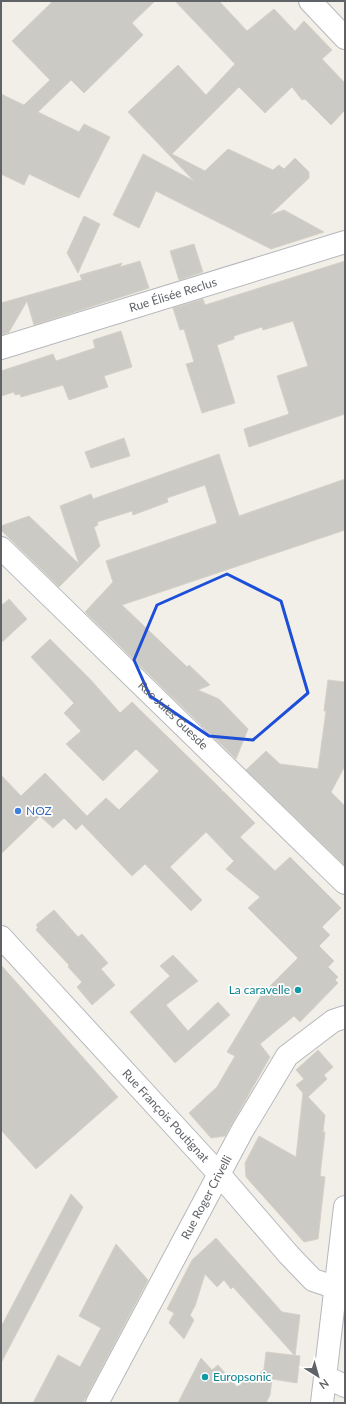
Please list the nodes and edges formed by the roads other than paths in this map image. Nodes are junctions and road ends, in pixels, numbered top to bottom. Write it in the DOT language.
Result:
graph roads {
  1 [pos="310,1"];
  2 [pos="345,38"];
  3 [pos="345,242"];
  4 [pos="1,348"];
  5 [pos="1,548"];
  6 [pos="345,884"];
  7 [pos="1,937"];
  8 [pos="345,1017"];
  9 [pos="219,1174"];
  10 [pos="345,1207"];
  11 [pos="334,1287"];
  12 [pos="336,1381"];
  13 [pos="97,1403"];
  14 [pos="322,1403"];
  1 -- 2 [label="street"];
  3 -- 4 [label="street, Rue Élisée Reclus"];
  5 -- 6 [label="street, Rue Jules Guesde"];
  7 -- 9 [label="street, Rue François Poutignat"];
  8 -- 9 [label="street, Rue Roger Crivelli"];
  9 -- 11 [label="street, Rue François Poutignat"];
  9 -- 13 [label="street, Rue Roger Crivelli"];
  10 -- 11 [label="street"];
  11 -- 12 [label="street"];
  12 -- 14 [label="street"];
}
